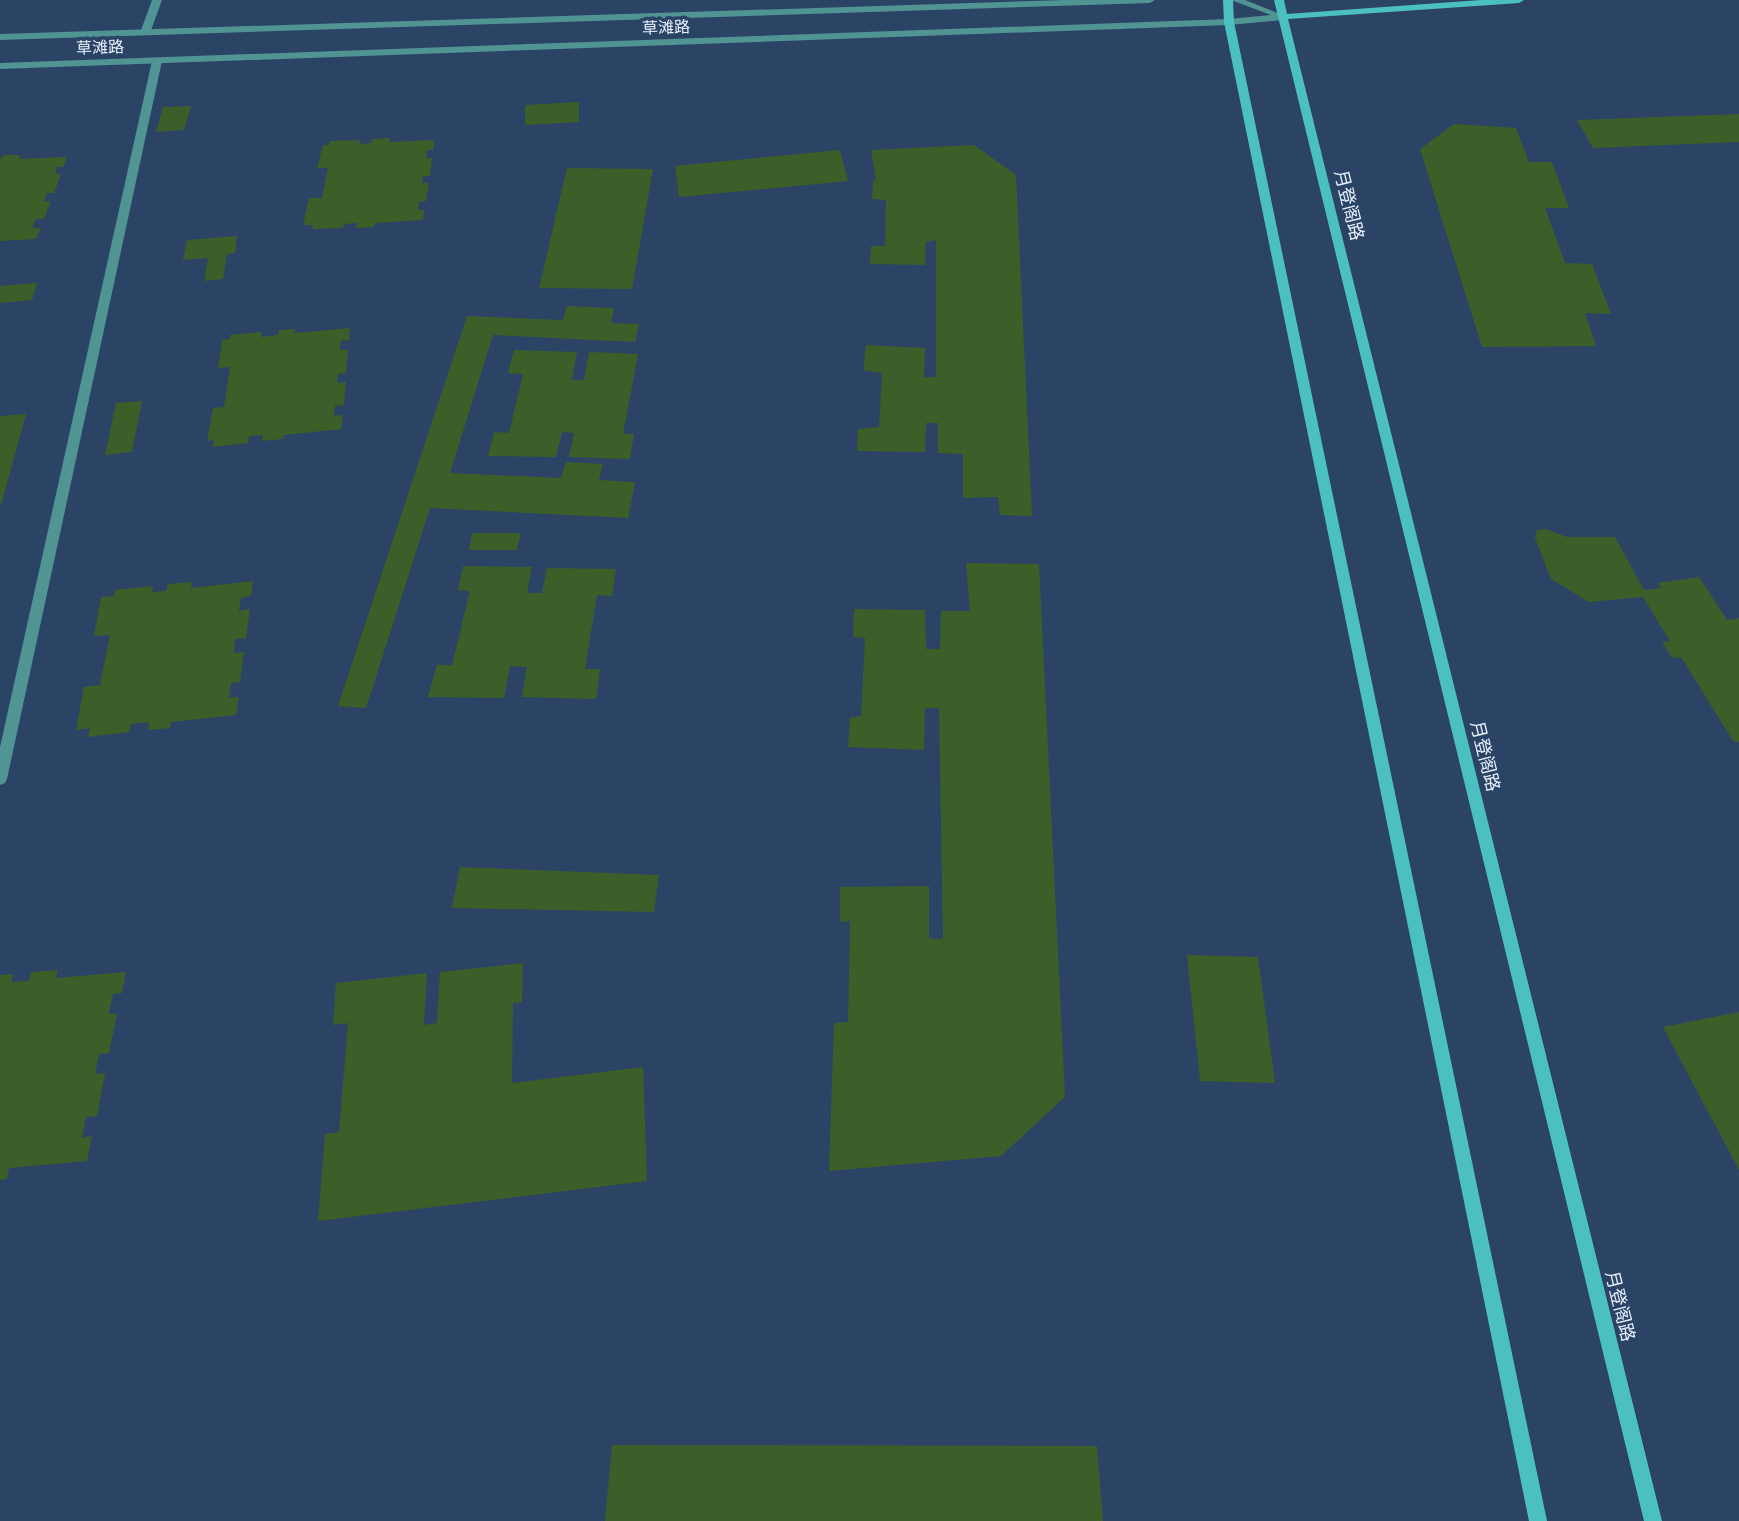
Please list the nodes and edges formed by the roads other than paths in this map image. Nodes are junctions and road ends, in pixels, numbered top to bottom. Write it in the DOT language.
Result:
graph roads {
  1 [pos="157,0"];
  2 [pos="1150,0"];
  3 [pos="1228,0"];
  4 [pos="1236,0"];
  5 [pos="1279,0"];
  6 [pos="1519,0"];
  7 [pos="1283,17"];
  8 [pos="1229,22"];
  9 [pos="145,33"];
  10 [pos="0,37"];
  11 [pos="157,61"];
  12 [pos="0,66"];
  13 [pos="0,779"];
  14 [pos="1538,1521"];
  15 [pos="1653,1521"];
  1 -- 9 [label="street"];
  2 -- 9 [label="street, 草滩路"];
  3 -- 8 [label="main road"];
  4 -- 7 [label="street"];
  5 -- 7 [label="main road, 月登阁路"];
  6 -- 7 [label="main road"];
  7 -- 8 [label="street, 草滩路"];
  7 -- 15 [label="main road, 月登阁路"];
  8 -- 11 [label="street, 草滩路"];
  8 -- 14 [label="main road"];
  9 -- 10 [label="street, 草滩路"];
  11 -- 12 [label="street, 草滩路"];
  11 -- 13 [label="street"];
}
